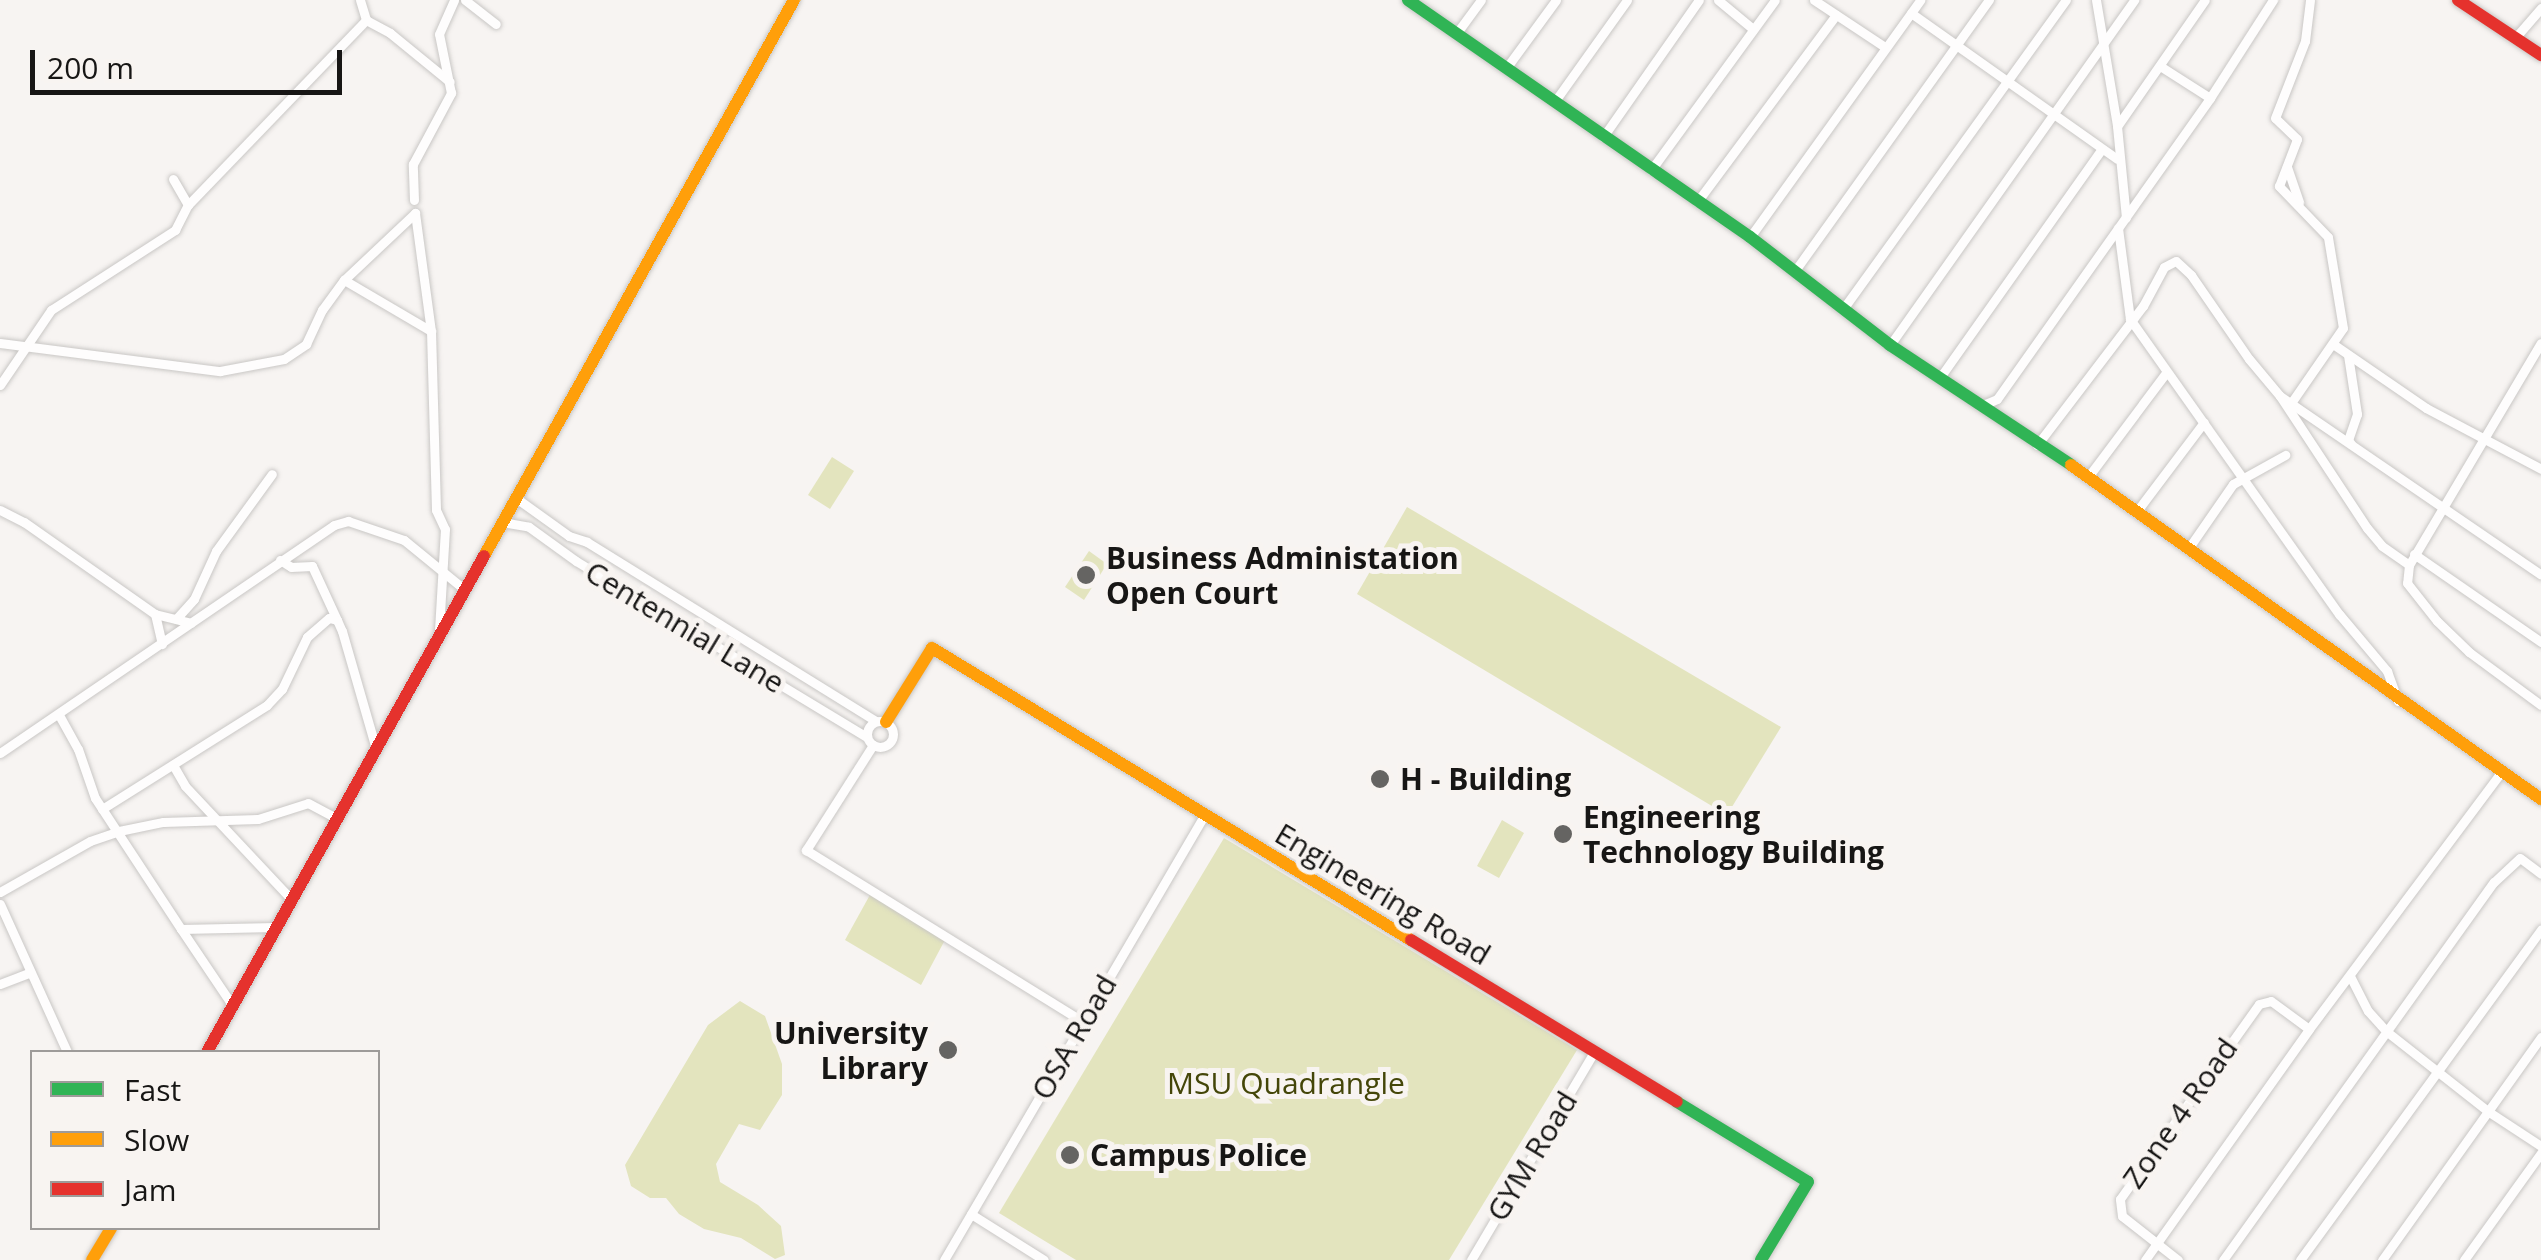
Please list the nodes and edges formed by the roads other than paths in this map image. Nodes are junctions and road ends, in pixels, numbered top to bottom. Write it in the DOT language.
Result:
graph roads {
  1 [pos="360,0"];
  2 [pos="454,0"];
  3 [pos="464,0"];
  4 [pos="794,0"];
  5 [pos="1408,0"];
  6 [pos="1481,0"];
  7 [pos="1556,0"];
  8 [pos="1627,0"];
  9 [pos="1699,0"];
  10 [pos="1718,0"];
  11 [pos="1775,0"];
  12 [pos="1814,0"];
  13 [pos="1920,0"];
  14 [pos="1989,0"];
  15 [pos="2066,0"];
  16 [pos="2096,0"];
  17 [pos="2134,0"];
  18 [pos="2205,0"];
  19 [pos="2273,0"];
  20 [pos="2310,0"];
  21 [pos="2458,0"];
  22 [pos="2541,8"];
  23 [pos="1910,14"];
  24 [pos="1836,15"];
  25 [pos="366,20"];
  26 [pos="496,24"];
  27 [pos="1753,30"];
  28 [pos="1456,34"];
  29 [pos="2515,38"];
  30 [pos="1956,45"];
  31 [pos="1885,47"];
  32 [pos="2102,48"];
  33 [pos="2541,55"];
  34 [pos="2160,66"];
  35 [pos="1507,67"];
  36 [pos="2010,80"];
  37 [pos="452,84"];
  38 [pos="2210,98"];
  39 [pos="1555,101"];
  40 [pos="2056,114"];
  41 [pos="2117,126"];
  42 [pos="1602,137"];
  43 [pos="2102,149"];
  44 [pos="2118,159"];
  45 [pos="1650,170"];
  46 [pos="173,179"];
  47 [pos="414,200"];
  48 [pos="1697,202"];
  49 [pos="188,205"];
  50 [pos="2126,218"];
  51 [pos="2118,228"];
  52 [pos="1750,236"];
  53 [pos="1794,272"];
  54 [pos="344,280"];
  55 [pos="1842,309"];
  56 [pos="2130,319"];
  57 [pos="2343,328"];
  58 [pos="431,331"];
  59 [pos="0,342"];
  60 [pos="2333,344"];
  61 [pos="2541,344"];
  62 [pos="28,346"];
  63 [pos="1890,346"];
  64 [pos="2351,358"];
  65 [pos="2165,374"];
  66 [pos="1941,376"];
  67 [pos="0,384"];
  68 [pos="2280,396"];
  69 [pos="1998,400"];
  70 [pos="2291,404"];
  71 [pos="1983,405"];
  72 [pos="1997,416"];
  73 [pos="2204,422"];
  74 [pos="2485,438"];
  75 [pos="2037,445"];
  76 [pos="2357,450"];
  77 [pos="2285,454"];
  78 [pos="2541,469"];
  79 [pos="272,474"];
  80 [pos="2088,477"];
  81 [pos="2242,478"];
  82 [pos="516,498"];
  83 [pos="2442,510"];
  84 [pos="2136,511"];
  85 [pos="2,515"];
  86 [pos="536,516"];
  87 [pos="502,522"];
  88 [pos="529,527"];
  89 [pos="556,528"];
  90 [pos="548,539"];
  91 [pos="587,542"];
  92 [pos="2188,549"];
  93 [pos="2414,554"];
  94 [pos="2541,556"];
  95 [pos="280,560"];
  96 [pos="576,561"];
  97 [pos="2409,565"];
  98 [pos="2528,566"];
  99 [pos="445,569"];
  100 [pos="2541,575"];
  101 [pos="642,576"];
  102 [pos="465,590"];
  103 [pos="631,595"];
  104 [pos="156,614"];
  105 [pos="176,620"];
  106 [pos="337,620"];
  107 [pos="190,623"];
  108 [pos="722,626"];
  109 [pos="439,635"];
  110 [pos="2541,642"];
  111 [pos="162,644"];
  112 [pos="710,644"];
  113 [pos="794,670"];
  114 [pos="783,688"];
  115 [pos="2398,701"];
  116 [pos="2541,705"];
  117 [pos="59,715"];
  118 [pos="881,722"];
  119 [pos="870,741"];
  120 [pos="376,751"];
  121 [pos="0,754"];
  122 [pos="173,765"];
  123 [pos="2502,772"];
  124 [pos="2541,799"];
  125 [pos="102,809"];
  126 [pos="1205,814"];
  127 [pos="338,819"];
  128 [pos="217,822"];
  129 [pos="119,830"];
  130 [pos="2541,874"];
  131 [pos="0,892"];
  132 [pos="292,900"];
  133 [pos="0,904"];
  134 [pos="276,928"];
  135 [pos="181,929"];
  136 [pos="2541,929"];
  137 [pos="28,972"];
  138 [pos="2350,976"];
  139 [pos="0,984"];
  140 [pos="232,1006"];
  141 [pos="1084,1022"];
  142 [pos="2308,1029"];
  143 [pos="2386,1031"];
  144 [pos="2541,1037"];
  145 [pos="66,1050"];
  146 [pos="208,1050"];
  147 [pos="1594,1052"];
  148 [pos="2438,1072"];
  149 [pos="2489,1112"];
  150 [pos="2541,1149"];
  151 [pos="971,1214"];
  152 [pos="110,1230"];
  153 [pos="2157,1244"];
  154 [pos="92,1260"];
  155 [pos="944,1260"];
  156 [pos="1044,1260"];
  157 [pos="1470,1260"];
  158 [pos="1761,1260"];
  159 [pos="2145,1260"];
  160 [pos="2178,1260"];
  161 [pos="2223,1260"];
  162 [pos="2300,1260"];
  163 [pos="2382,1260"];
  164 [pos="2464,1260"];
  1 -- 25 [label="street"];
  2 -- 37 [label="street"];
  3 -- 26 [label="street"];
  4 -- 82 [label="street"];
  5 -- 28 [label="street"];
  6 -- 28 [label="street"];
  7 -- 35 [label="street"];
  8 -- 39 [label="street"];
  9 -- 42 [label="street"];
  10 -- 27 [label="street"];
  11 -- 27 [label="street"];
  12 -- 24 [label="street"];
  13 -- 23 [label="street"];
  14 -- 30 [label="street"];
  15 -- 36 [label="street"];
  16 -- 32 [label="street"];
  17 -- 32 [label="street"];
  18 -- 34 [label="street"];
  19 -- 38 [label="street"];
  20 -- 57 [label="street"];
  21 -- 29 [label="street"];
  22 -- 29 [label="street"];
  23 -- 30 [label="street"];
  23 -- 31 [label="street"];
  24 -- 31 [label="street"];
  24 -- 48 [label="street"];
  25 -- 37 [label="street"];
  25 -- 49 [label="street"];
  27 -- 45 [label="street"];
  28 -- 35 [label="street"];
  29 -- 33 [label="street"];
  30 -- 36 [label="street"];
  30 -- 53 [label="street"];
  31 -- 52 [label="street"];
  32 -- 40 [label="street"];
  32 -- 41 [label="street"];
  34 -- 38 [label="street"];
  34 -- 41 [label="street"];
  35 -- 39 [label="street"];
  36 -- 40 [label="street"];
  36 -- 55 [label="street"];
  37 -- 47 [label="street"];
  38 -- 50 [label="street"];
  39 -- 42 [label="street"];
  40 -- 43 [label="street"];
  40 -- 63 [label="street"];
  41 -- 44 [label="street"];
  42 -- 45 [label="street"];
  43 -- 44 [label="street"];
  43 -- 66 [label="street"];
  44 -- 50 [label="street"];
  45 -- 48 [label="street"];
  46 -- 49 [label="street"];
  48 -- 52 [label="street"];
  49 -- 62 [label="street"];
  50 -- 51 [label="street"];
  51 -- 56 [label="street"];
  51 -- 69 [label="street"];
  52 -- 53 [label="street"];
  53 -- 55 [label="street"];
  54 -- 58 [label="street"];
  54 -- 58 [label="street"];
  54 -- 62 [label="street"];
  55 -- 63 [label="street"];
  56 -- 65 [label="street"];
  56 -- 68 [label="street"];
  56 -- 75 [label="street"];
  57 -- 60 [label="street"];
  57 -- 64 [label="street"];
  58 -- 99 [label="street"];
  59 -- 62 [label="street"];
  60 -- 64 [label="street"];
  60 -- 70 [label="street"];
  61 -- 74 [label="street"];
  62 -- 67 [label="street"];
  63 -- 66 [label="street"];
  64 -- 74 [label="street"];
  64 -- 76 [label="street"];
  65 -- 73 [label="street"];
  65 -- 80 [label="street"];
  66 -- 71 [label="street"];
  68 -- 70 [label="street"];
  68 -- 97 [label="street"];
  69 -- 71 [label="street"];
  69 -- 72 [label="street"];
  70 -- 76 [label="street"];
  71 -- 72 [label="street"];
  72 -- 75 [label="street"];
  73 -- 81 [label="street"];
  73 -- 84 [label="street"];
  74 -- 78 [label="street"];
  74 -- 83 [label="street"];
  75 -- 80 [label="street"];
  76 -- 83 [label="street"];
  77 -- 81 [label="street"];
  79 -- 105 [label="street"];
  80 -- 84 [label="street"];
  81 -- 92 [label="street"];
  81 -- 115 [label="street"];
  82 -- 86 [label="street, Centennial Lane"];
  82 -- 87 [label="street"];
  83 -- 93 [label="street"];
  83 -- 98 [label="street"];
  84 -- 92 [label="street"];
  85 -- 104 [label="street"];
  86 -- 88 [label="street"];
  86 -- 89 [label="street, Centennial Lane"];
  87 -- 88 [label="street, Centennial Lane"];
  87 -- 102 [label="street"];
  88 -- 90 [label="street, Centennial Lane"];
  89 -- 90 [label="street"];
  89 -- 91 [label="street, Centennial Lane"];
  90 -- 96 [label="street, Centennial Lane"];
  91 -- 96 [label="street"];
  91 -- 101 [label="street, Centennial Lane"];
  92 -- 115 [label="street"];
  93 -- 97 [label="street"];
  93 -- 110 [label="street"];
  94 -- 98 [label="street"];
  95 -- 99 [label="street"];
  95 -- 106 [label="street"];
  95 -- 107 [label="street"];
  96 -- 103 [label="street, Centennial Lane"];
  97 -- 116 [label="street"];
  98 -- 100 [label="street"];
  99 -- 102 [label="street"];
  99 -- 109 [label="street"];
  101 -- 103 [label="street"];
  101 -- 108 [label="street, Centennial Lane"];
  102 -- 109 [label="street"];
  103 -- 112 [label="street, Centennial Lane"];
  104 -- 105 [label="street"];
  104 -- 111 [label="street"];
  105 -- 107 [label="street"];
  106 -- 120 [label="street"];
  106 -- 122 [label="street"];
  107 -- 111 [label="street"];
  108 -- 112 [label="street"];
  108 -- 113 [label="street, Centennial Lane"];
  109 -- 120 [label="street"];
  111 -- 117 [label="street"];
  112 -- 114 [label="street, Centennial Lane"];
  113 -- 114 [label="street"];
  113 -- 118 [label="street, Centennial Lane"];
  114 -- 119 [label="street, Centennial Lane"];
  115 -- 123 [label="street"];
  117 -- 121 [label="street"];
  117 -- 125 [label="street"];
  118 -- 119 [label="street"];
  118 -- 119 [label="street"];
  118 -- 126 [label="street, Engineering Road"];
  119 -- 141 [label="street"];
  120 -- 127 [label="street"];
  122 -- 125 [label="street"];
  122 -- 128 [label="street"];
  123 -- 124 [label="street"];
  123 -- 138 [label="street"];
  125 -- 129 [label="street"];
  126 -- 141 [label="street, OSA Road"];
  126 -- 147 [label="street, Engineering Road"];
  127 -- 128 [label="street"];
  127 -- 132 [label="street"];
  128 -- 129 [label="street"];
  128 -- 132 [label="street"];
  129 -- 131 [label="street"];
  129 -- 135 [label="street"];
  130 -- 143 [label="street"];
  132 -- 134 [label="street"];
  133 -- 137 [label="street"];
  134 -- 135 [label="street"];
  134 -- 140 [label="street"];
  135 -- 140 [label="street"];
  136 -- 148 [label="street"];
  137 -- 139 [label="street"];
  137 -- 145 [label="street"];
  138 -- 142 [label="street"];
  138 -- 143 [label="street"];
  140 -- 146 [label="street"];
  141 -- 151 [label="street, OSA Road"];
  142 -- 153 [label="street"];
  142 -- 153 [label="street, Zone 4 Road"];
  143 -- 148 [label="street"];
  143 -- 161 [label="street"];
  144 -- 149 [label="street"];
  147 -- 157 [label="street, GYM Road"];
  147 -- 158 [label="street, Engineering Road"];
  148 -- 149 [label="street"];
  148 -- 162 [label="street"];
  149 -- 150 [label="street"];
  149 -- 163 [label="street"];
  150 -- 164 [label="street"];
  151 -- 155 [label="street, OSA Road"];
  151 -- 156 [label="street"];
  152 -- 154 [label="street"];
  153 -- 159 [label="street"];
  153 -- 160 [label="street, Zone 4 Road"];
}
